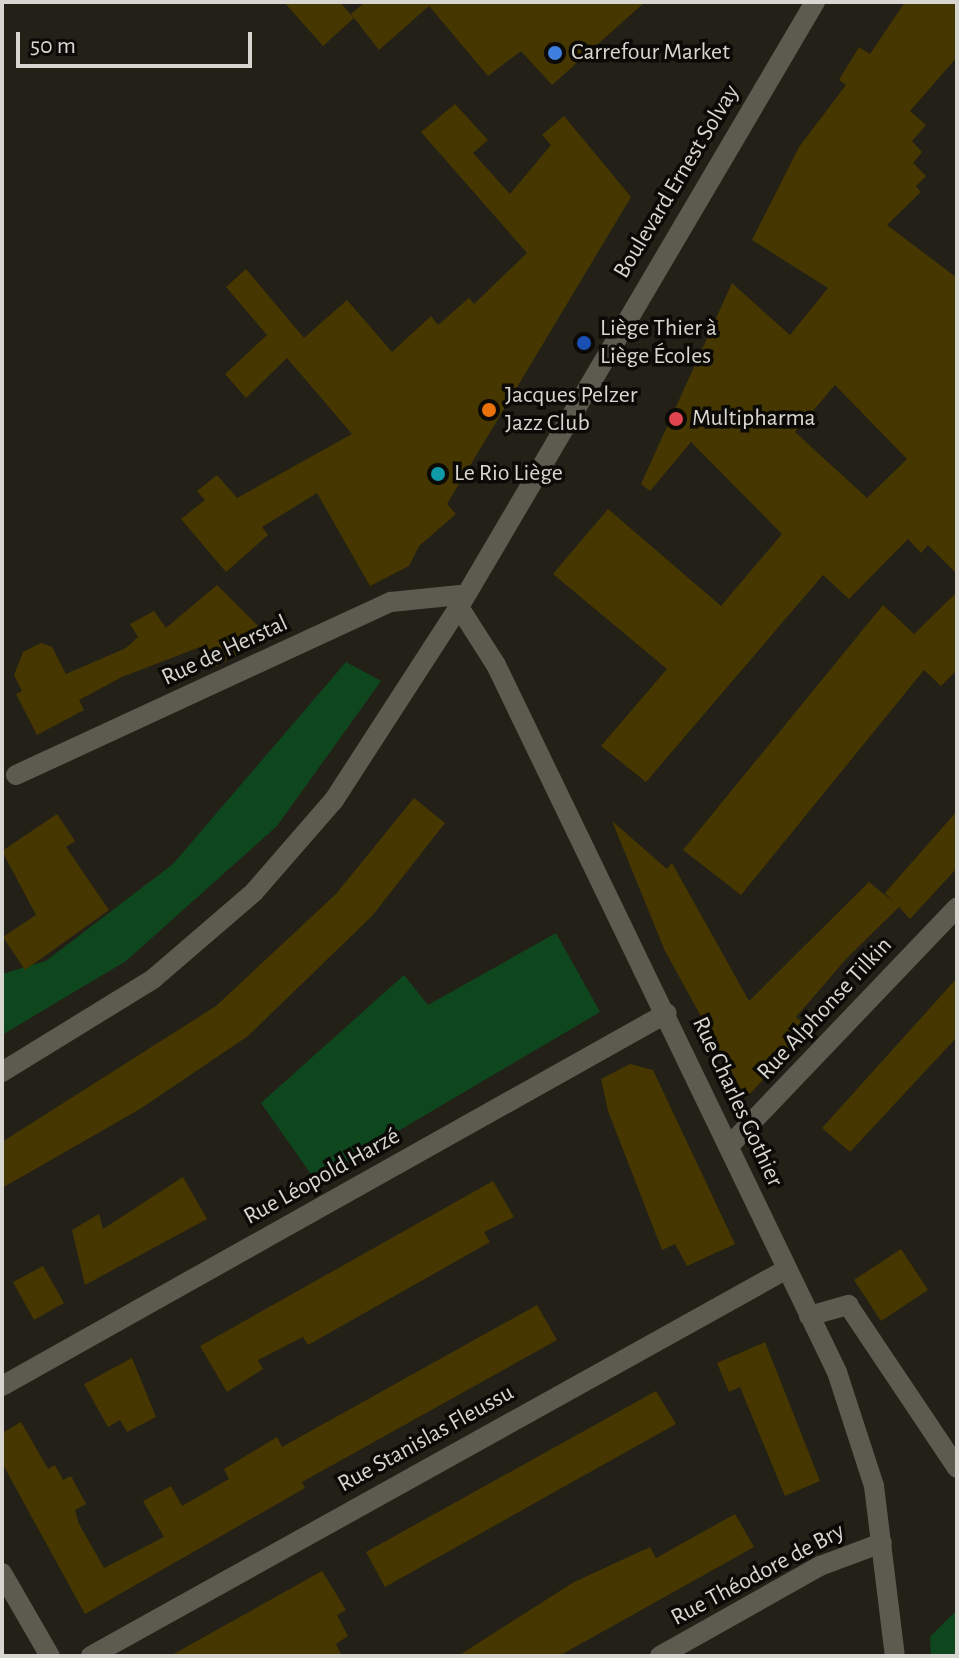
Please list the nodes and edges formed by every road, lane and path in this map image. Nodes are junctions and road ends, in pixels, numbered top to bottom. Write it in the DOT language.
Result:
graph roads {
  1 [pos="815,2"];
  2 [pos="460,601"];
  3 [pos="16,775"];
  4 [pos="957,907"];
  5 [pos="667,1013"];
  6 [pos="2,1072"];
  7 [pos="729,1146"];
  8 [pos="787,1269"];
  9 [pos="809,1316"];
  10 [pos="2,1386"];
  11 [pos="957,1468"];
  12 [pos="882,1543"];
  13 [pos="2,1573"];
  14 [pos="50,1656"];
  15 [pos="91,1656"];
  16 [pos="660,1656"];
  17 [pos="895,1656"];
  1 -- 2 [label="street, Boulevard Ernest Solvay"];
  2 -- 3 [label="street, Rue de Herstal"];
  2 -- 5 [label="street, Rue Charles Gothier"];
  2 -- 6 [label="street, Boulevard Ernest Solvay"];
  4 -- 7 [label="street, Rue Alphonse Tilkin"];
  5 -- 7 [label="street, Rue Charles Gothier"];
  5 -- 10 [label="street, Rue Léopold Harzé"];
  7 -- 8 [label="street, Rue Charles Gothier"];
  8 -- 9 [label="street, Rue Charles Gothier"];
  8 -- 15 [label="street, Rue Stanislas Fleussu"];
  9 -- 11 [label="street"];
  9 -- 12 [label="street, Rue Charles Gothier"];
  12 -- 16 [label="street, Rue Théodore de Bry"];
  12 -- 17 [label="street, Rue Charles Gothier"];
  13 -- 14 [label="street"];
}
